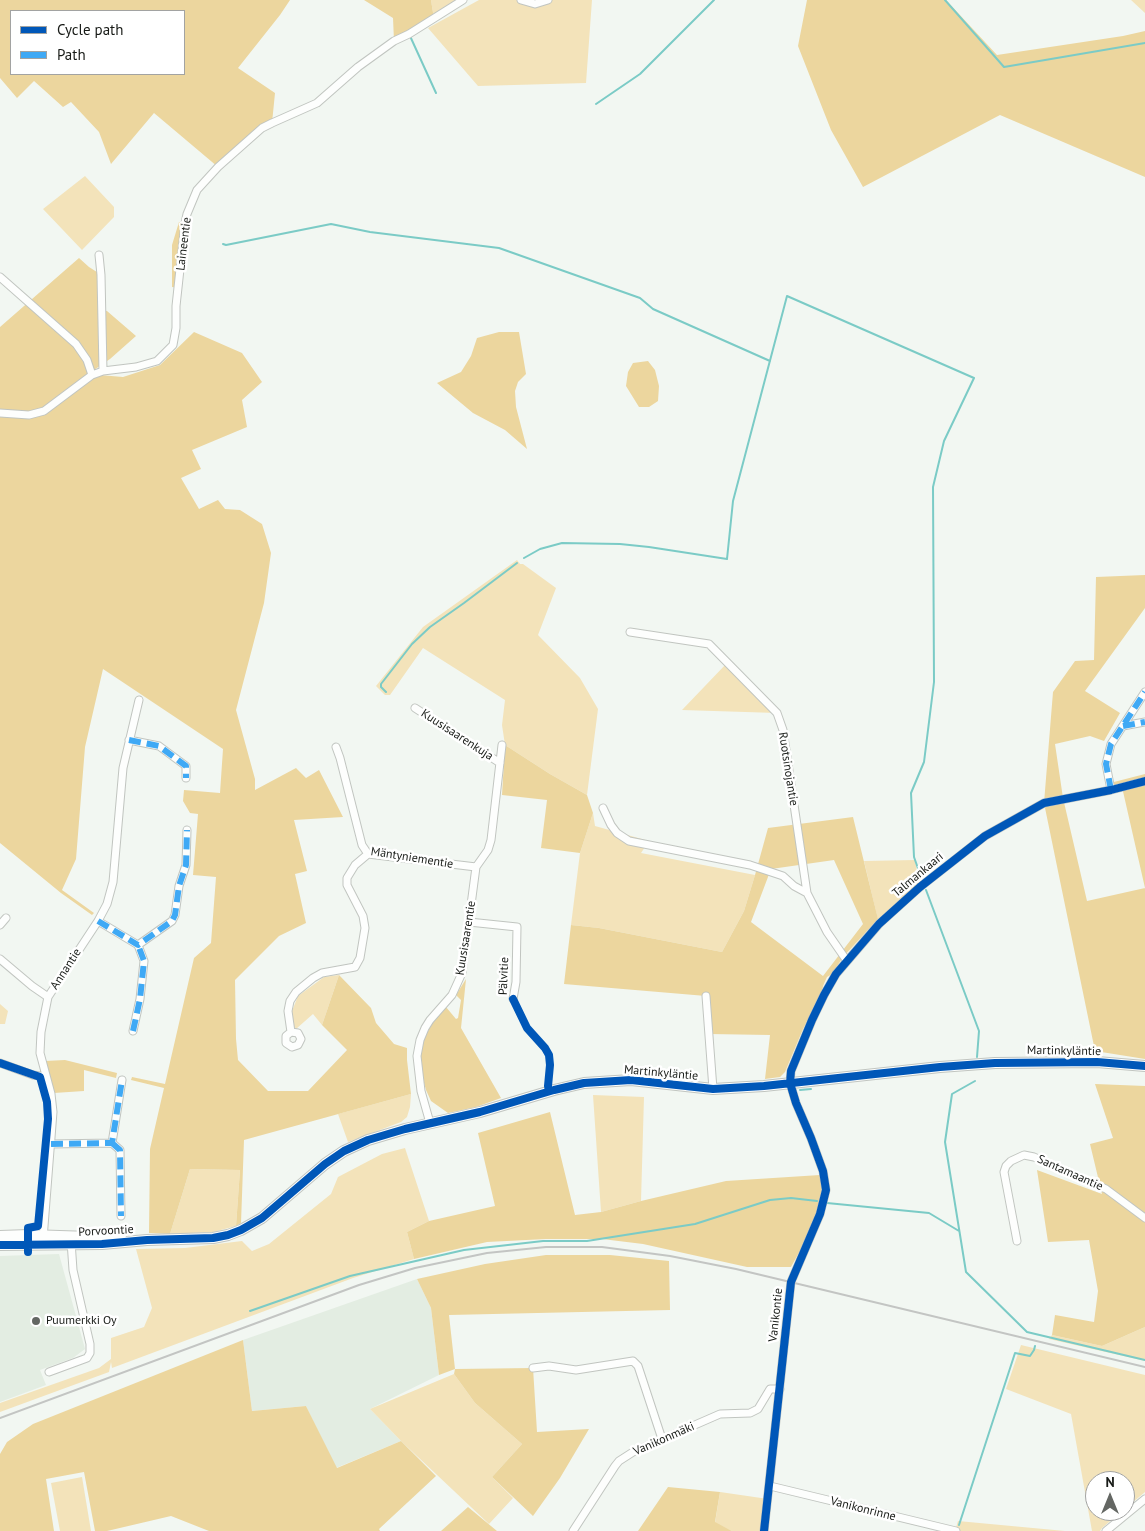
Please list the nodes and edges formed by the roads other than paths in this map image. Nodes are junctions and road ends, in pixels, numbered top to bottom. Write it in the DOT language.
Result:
graph roads {
  1 [pos="463,0"];
  2 [pos="521,0"];
  3 [pos="548,0"];
  4 [pos="99,255"];
  5 [pos="0,277"];
  6 [pos="103,371"];
  7 [pos="92,375"];
  8 [pos="0,413"];
  9 [pos="630,632"];
  10 [pos="1145,692"];
  11 [pos="139,700"];
  12 [pos="415,708"];
  13 [pos="1145,722"];
  14 [pos="1123,726"];
  15 [pos="130,740"];
  16 [pos="502,745"];
  17 [pos="336,747"];
  18 [pos="500,762"];
  19 [pos="186,778"];
  20 [pos="1145,781"];
  21 [pos="1111,790"];
  22 [pos="603,808"];
  23 [pos="187,830"];
  24 [pos="368,854"];
  25 [pos="476,867"];
  26 [pos="806,893"];
  27 [pos="6,918"];
  28 [pos="98,921"];
  29 [pos="469,922"];
  30 [pos="0,925"];
  31 [pos="138,945"];
  32 [pos="0,959"];
  33 [pos="846,960"];
  34 [pos="706,996"];
  35 [pos="48,997"];
  36 [pos="513,998"];
  37 [pos="133,1031"];
  38 [pos="291,1032"];
  39 [pos="0,1062"];
  40 [pos="1145,1066"];
  41 [pos="46,1077"];
  42 [pos="122,1080"];
  43 [pos="790,1083"];
  44 [pos="714,1089"];
  45 [pos="430,1123"];
  46 [pos="112,1143"];
  47 [pos="51,1144"];
  48 [pos="120,1216"];
  49 [pos="1145,1218"];
  50 [pos="0,1236"];
  51 [pos="213,1238"];
  52 [pos="44,1240"];
  53 [pos="71,1240"];
  54 [pos="1017,1240"];
  55 [pos="0,1245"];
  56 [pos="533,1368"];
  57 [pos="49,1372"];
  58 [pos="780,1389"];
  59 [pos="662,1439"];
  60 [pos="770,1486"];
  61 [pos="1145,1499"];
  62 [pos="573,1531"];
  63 [pos="764,1531"];
  64 [pos="956,1531"];
  65 [pos="1106,1531"];
  1 -- 6 [label="street, Laineentie"];
  2 -- 3 [label="street"];
  4 -- 6 [label="street"];
  5 -- 7 [label="street"];
  6 -- 7 [label="street, Laineentie"];
  7 -- 8 [label="street, Laineentie"];
  9 -- 26 [label="street, Ruotsinojantie"];
  10 -- 14 [label="street"];
  11 -- 15 [label="street, Annantie"];
  12 -- 18 [label="street, Kuusisaarenkuja"];
  13 -- 14 [label="street"];
  14 -- 21 [label="street"];
  15 -- 19 [label="street"];
  15 -- 28 [label="street, Annantie"];
  16 -- 18 [label="street, Kuusisaarentie"];
  17 -- 24 [label="street, Mäntyniementie"];
  18 -- 25 [label="street, Kuusisaarentie"];
  20 -- 21 [label="street, Talmankaari"];
  21 -- 33 [label="street, Talmankaari"];
  22 -- 26 [label="street"];
  23 -- 31 [label="street"];
  24 -- 25 [label="street, Mäntyniementie"];
  24 -- 38 [label="street"];
  25 -- 29 [label="street, Kuusisaarentie"];
  26 -- 33 [label="street, Ruotsinojantie"];
  27 -- 30 [label="street"];
  28 -- 31 [label="street"];
  28 -- 35 [label="street, Annantie"];
  29 -- 36 [label="street, Pälvitie"];
  29 -- 45 [label="street, Kuusisaarentie"];
  31 -- 37 [label="street"];
  32 -- 35 [label="street"];
  33 -- 43 [label="street, Talmankaari"];
  34 -- 44 [label="street"];
  35 -- 41 [label="street, Annantie"];
  39 -- 41 [label="street"];
  40 -- 43 [label="street, Martinkyläntie"];
  41 -- 47 [label="street, Annantie"];
  42 -- 46 [label="street"];
  43 -- 44 [label="street, Martinkyläntie"];
  43 -- 58 [label="street, Vanikontie"];
  44 -- 45 [label="street, Martinkyläntie"];
  45 -- 51 [label="street, Martinkyläntie"];
  46 -- 47 [label="street"];
  46 -- 48 [label="street"];
  47 -- 52 [label="street, Annantie"];
  49 -- 54 [label="street, Santamaantie"];
  50 -- 52 [label="street, Porvoontie"];
  51 -- 53 [label="street, Porvoontie"];
  52 -- 53 [label="street, Porvoontie"];
  52 -- 55 [label="street, Porvoontie"];
  53 -- 57 [label="street"];
  56 -- 59 [label="street"];
  58 -- 59 [label="street, Vanikonmäki"];
  58 -- 60 [label="street, Vanikontie"];
  59 -- 62 [label="street, Vanikonmäki"];
  60 -- 63 [label="street, Vanikontie"];
  60 -- 64 [label="street, Vanikonrinne"];
  61 -- 65 [label="street"];
}
